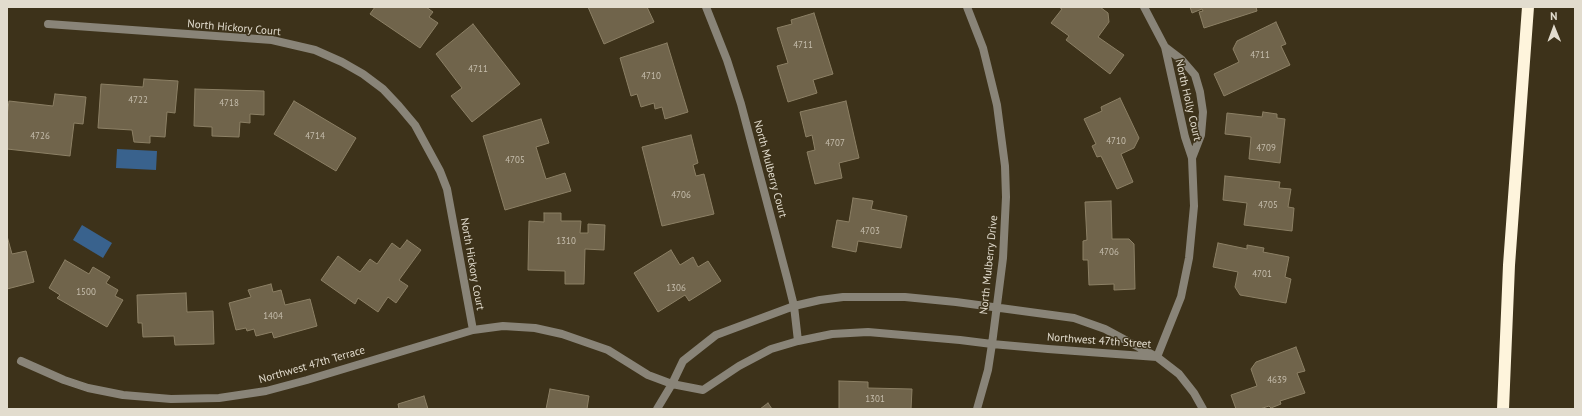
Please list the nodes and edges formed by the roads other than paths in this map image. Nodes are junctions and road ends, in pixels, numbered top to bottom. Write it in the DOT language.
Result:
graph roads {
  1 [pos="706,7"];
  2 [pos="967,7"];
  3 [pos="1144,7"];
  4 [pos="1528,7"];
  5 [pos="48,24"];
  6 [pos="1165,46"];
  7 [pos="1192,158"];
  8 [pos="794,306"];
  9 [pos="996,307"];
  10 [pos="473,330"];
  11 [pos="562,334"];
  12 [pos="798,340"];
  13 [pos="992,344"];
  14 [pos="1157,357"];
  15 [pos="21,360"];
  16 [pos="672,384"];
  17 [pos="657,409"];
  18 [pos="977,409"];
  19 [pos="1202,409"];
  20 [pos="1503,409"];
  1 -- 8 [label="street, North Mulberry Court"];
  2 -- 9 [label="street, North Mulberry Drive"];
  3 -- 6 [label="street, North Holly Court"];
  4 -- 20 [label="highway"];
  5 -- 10 [label="street, North Hickory Court"];
  6 -- 7 [label="street, North Holly Court"];
  6 -- 7 [label="street, North Holly Court"];
  7 -- 14 [label="street, North Holly Court"];
  8 -- 9 [label="street, Northwest 47th Street"];
  8 -- 12 [label="street, North Mulberry Court"];
  8 -- 16 [label="street, Northwest 47th Street"];
  9 -- 13 [label="street, North Mulberry Drive"];
  9 -- 14 [label="street, Northwest 47th Street"];
  10 -- 11 [label="street, Northwest 47th Terrace"];
  10 -- 15 [label="street, Northwest 47th Terrace"];
  11 -- 16 [label="street, Northwest 47th Street"];
  12 -- 13 [label="street, Northwest 47th Street"];
  12 -- 16 [label="street, Northwest 47th Street"];
  13 -- 14 [label="street, Northwest 47th Street"];
  13 -- 18 [label="street, North Mulberry Drive"];
  14 -- 19 [label="street"];
  16 -- 17 [label="street"];
}
